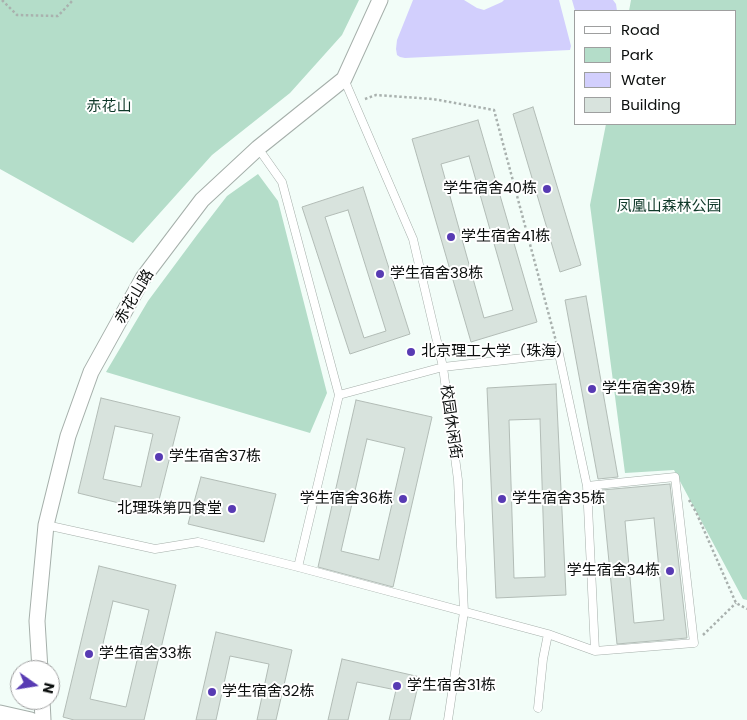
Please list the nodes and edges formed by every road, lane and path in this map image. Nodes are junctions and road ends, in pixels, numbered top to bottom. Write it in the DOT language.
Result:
graph roads {
  1 [pos="2,0"];
  2 [pos="73,0"];
  3 [pos="380,0"];
  4 [pos="344,80"];
  5 [pos="355,103"];
  6 [pos="258,148"];
  7 [pos="560,354"];
  8 [pos="442,367"];
  9 [pos="339,395"];
  10 [pos="587,486"];
  11 [pos="688,498"];
  12 [pos="46,525"];
  13 [pos="298,567"];
  14 [pos="736,603"];
  15 [pos="747,609"];
  16 [pos="464,612"];
  17 [pos="548,634"];
  18 [pos="694,644"];
  19 [pos="595,651"];
  20 [pos="40,660"];
  21 [pos="538,708"];
  22 [pos="0,713"];
  23 [pos="31,720"];
  24 [pos="448,720"];
  1 -- 2 [label="path"];
  3 -- 4 [label="street, 赤花山路"];
  4 -- 5 [label="lane, 校园休闲街"];
  4 -- 6 [label="street, 赤花山路"];
  5 -- 7 [label="path"];
  5 -- 8 [label="lane, 校园休闲街"];
  6 -- 9 [label="lane"];
  6 -- 12 [label="street, 赤花山路"];
  7 -- 8 [label="lane"];
  7 -- 10 [label="lane"];
  8 -- 9 [label="lane"];
  8 -- 16 [label="lane, 校园休闲街"];
  9 -- 13 [label="lane"];
  10 -- 18 [label="lane"];
  10 -- 19 [label="lane"];
  11 -- 14 [label="path"];
  12 -- 13 [label="lane"];
  12 -- 20 [label="street, 赤花山路"];
  13 -- 16 [label="lane"];
  14 -- 15 [label="path"];
  14 -- 18 [label="path"];
  16 -- 17 [label="lane"];
  16 -- 24 [label="lane, 校园休闲街"];
  17 -- 19 [label="lane"];
  17 -- 21 [label="lane"];
  18 -- 19 [label="lane"];
  22 -- 23 [label="street"];
}
